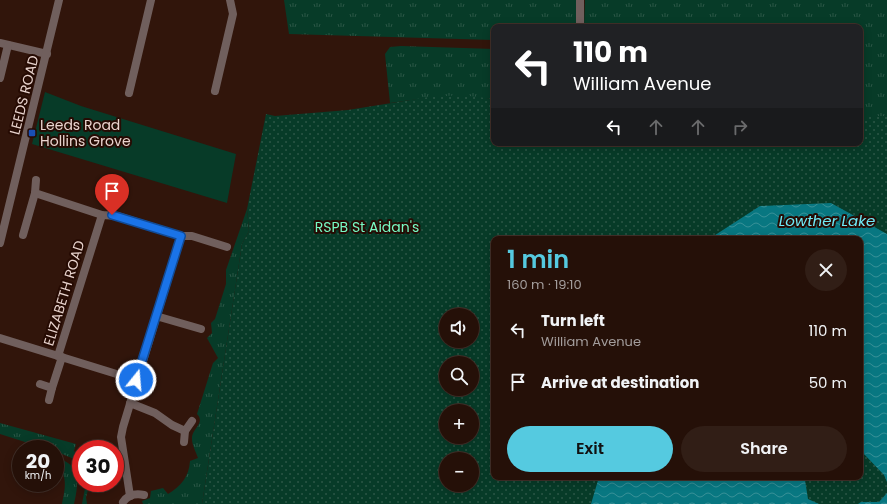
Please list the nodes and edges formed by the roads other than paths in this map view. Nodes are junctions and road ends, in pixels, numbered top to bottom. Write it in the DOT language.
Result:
graph roads {
  1 [pos="59,0"];
  2 [pos="151,0"];
  3 [pos="230,0"];
  4 [pos="580,0"];
  5 [pos="580,24"];
  6 [pos="4,44"];
  7 [pos="47,54"];
  8 [pos="0,78"];
  9 [pos="215,91"];
  10 [pos="129,93"];
  11 [pos="36,180"];
  12 [pos="36,193"];
  13 [pos="102,215"];
  14 [pos="2,228"];
  15 [pos="23,235"];
  16 [pos="181,236"];
  17 [pos="0,243"];
  18 [pos="227,247"];
  19 [pos="156,316"];
  20 [pos="201,329"];
  21 [pos="0,338"];
  22 [pos="60,356"];
  23 [pos="136,380"];
  24 [pos="40,384"];
  25 [pos="52,388"];
  26 [pos="49,400"];
  27 [pos="130,403"];
  28 [pos="192,421"];
  29 [pos="185,430"];
  30 [pos="184,442"];
  31 [pos="144,495"];
  32 [pos="130,496"];
  33 [pos="123,502"];
  1 -- 7 [label="street, LEEDS ROAD"];
  2 -- 10 [label="street"];
  3 -- 9 [label="street"];
  4 -- 5 [label="street"];
  6 -- 7 [label="street"];
  6 -- 8 [label="street"];
  7 -- 14 [label="street, LEEDS ROAD"];
  11 -- 12 [label="street"];
  12 -- 13 [label="street"];
  12 -- 15 [label="street"];
  13 -- 16 [label="street"];
  13 -- 22 [label="street, ELIZABETH ROAD"];
  14 -- 17 [label="street, LEEDS ROAD"];
  16 -- 18 [label="street"];
  16 -- 19 [label="street"];
  19 -- 20 [label="street"];
  19 -- 23 [label="street"];
  21 -- 22 [label="street"];
  22 -- 23 [label="street"];
  22 -- 25 [label="street, ELIZABETH ROAD"];
  23 -- 27 [label="street"];
  24 -- 25 [label="street"];
  25 -- 26 [label="street, ELIZABETH ROAD"];
  27 -- 29 [label="street"];
  27 -- 32 [label="street"];
  28 -- 29 [label="street"];
  29 -- 30 [label="street"];
  31 -- 32 [label="street"];
  32 -- 33 [label="street"];
}
